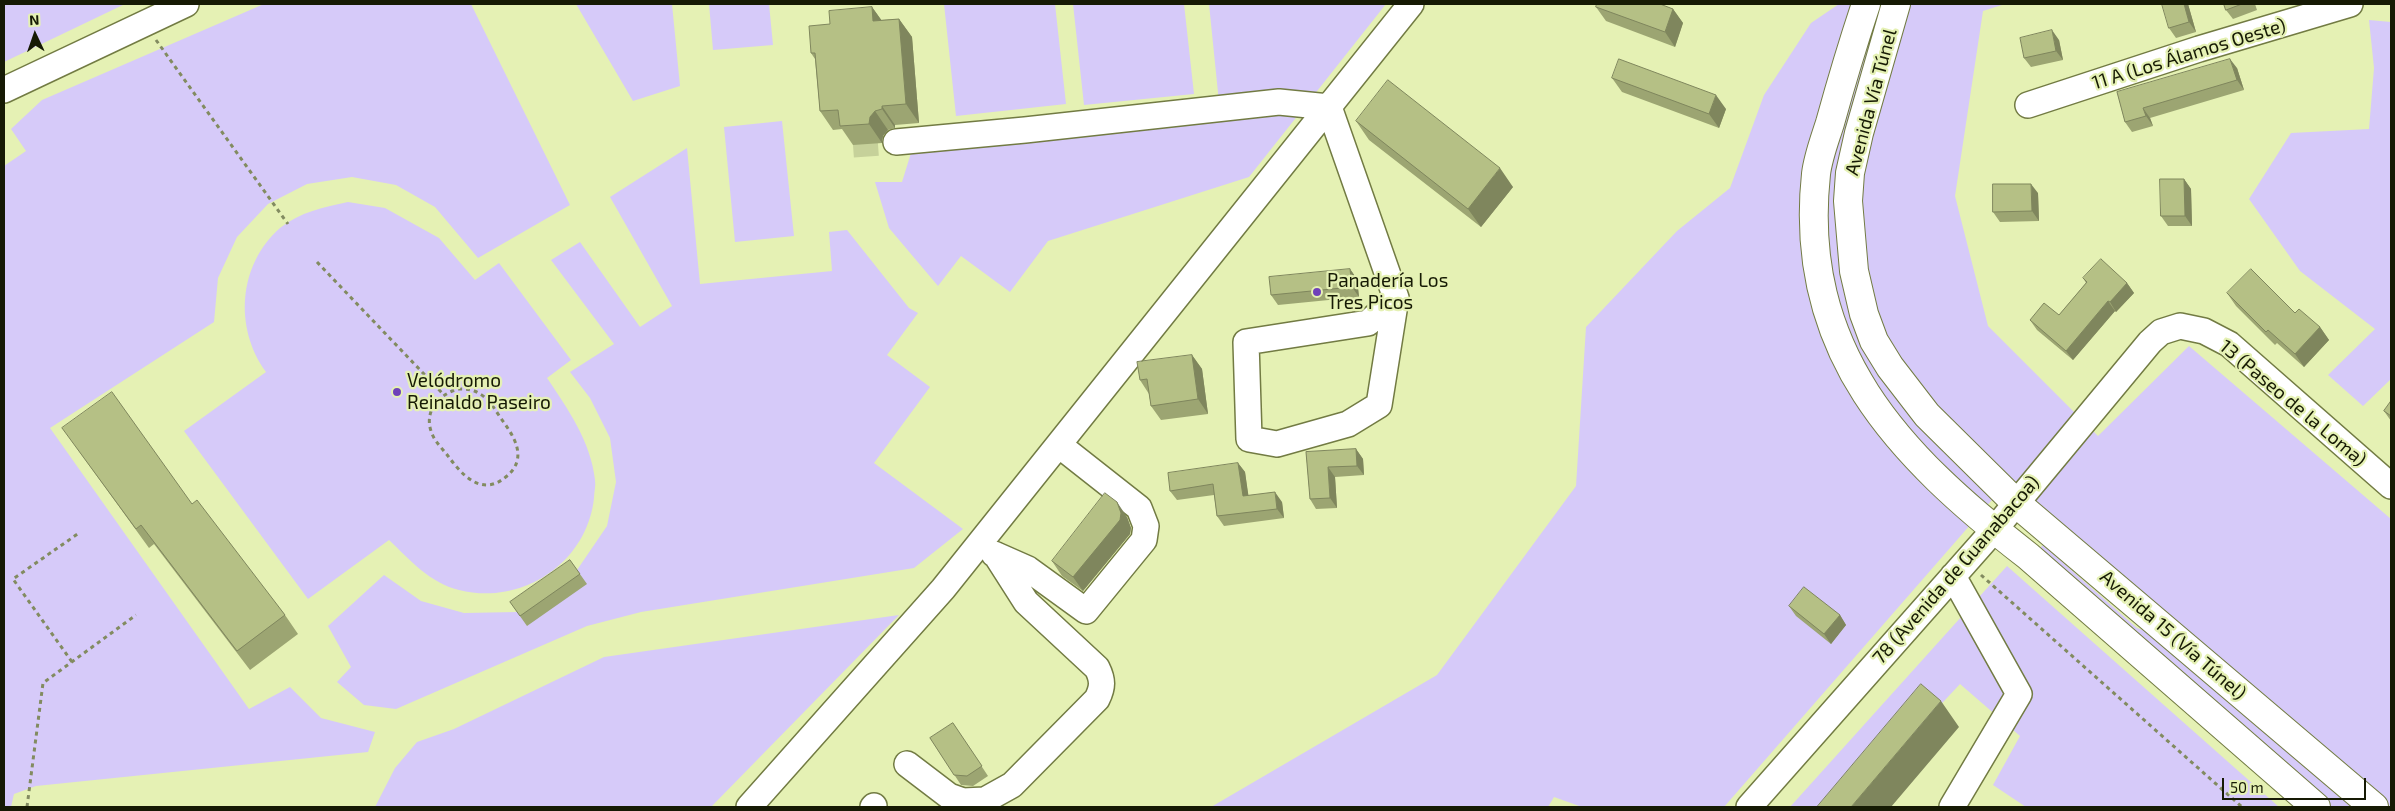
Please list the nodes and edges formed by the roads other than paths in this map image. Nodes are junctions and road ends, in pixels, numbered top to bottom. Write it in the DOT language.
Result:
graph roads {
  1 [pos="186,4"];
  2 [pos="1411,4"];
  3 [pos="1866,4"];
  4 [pos="1896,4"];
  5 [pos="2350,4"];
  6 [pos="4,90"];
  7 [pos="2028,105"];
  8 [pos="1329,107"];
  9 [pos="896,142"];
  10 [pos="1396,298"];
  11 [pos="2161,332"];
  12 [pos="1059,445"];
  13 [pos="1973,462"];
  14 [pos="1925,466"];
  15 [pos="2391,486"];
  16 [pos="2016,503"];
  17 [pos="1994,530"];
  18 [pos="987,551"];
  19 [pos="1959,569"];
  20 [pos="907,764"];
  21 [pos="763,801"];
  22 [pos="1749,807"];
  23 [pos="1952,807"];
  24 [pos="2316,807"];
  25 [pos="2374,807"];
  1 -- 6 [label="street"];
  2 -- 8 [label="street"];
  3 -- 14 [label="main road, Avenida Vía Túnel"];
  4 -- 13 [label="main road, Avenida Vía Túnel"];
  5 -- 7 [label="street, 11 A (Los Álamos Oeste)"];
  8 -- 9 [label="street"];
  8 -- 10 [label="street"];
  8 -- 12 [label="street"];
  10 -- 10 [label="street"];
  11 -- 15 [label="street, 13 (Paseo de la Loma)"];
  11 -- 16 [label="street, 78 (Avenida de Guanabacoa)"];
  12 -- 18 [label="street"];
  12 -- 18 [label="street"];
  13 -- 16 [label="main road, Avenida 15 (Vía Túnel)"];
  14 -- 17 [label="main road, Avenida 15 (Vía Túnel)"];
  16 -- 17 [label="street, 78 (Avenida de Guanabacoa)"];
  16 -- 25 [label="main road, Avenida 15 (Vía Túnel)"];
  17 -- 19 [label="street, 78 (Avenida de Guanabacoa)"];
  17 -- 24 [label="main road, Avenida 15 (Vía Túnel)"];
  18 -- 20 [label="street"];
  18 -- 21 [label="street"];
  19 -- 22 [label="street, 78 (Avenida de Guanabacoa)"];
  19 -- 23 [label="street"];
}
